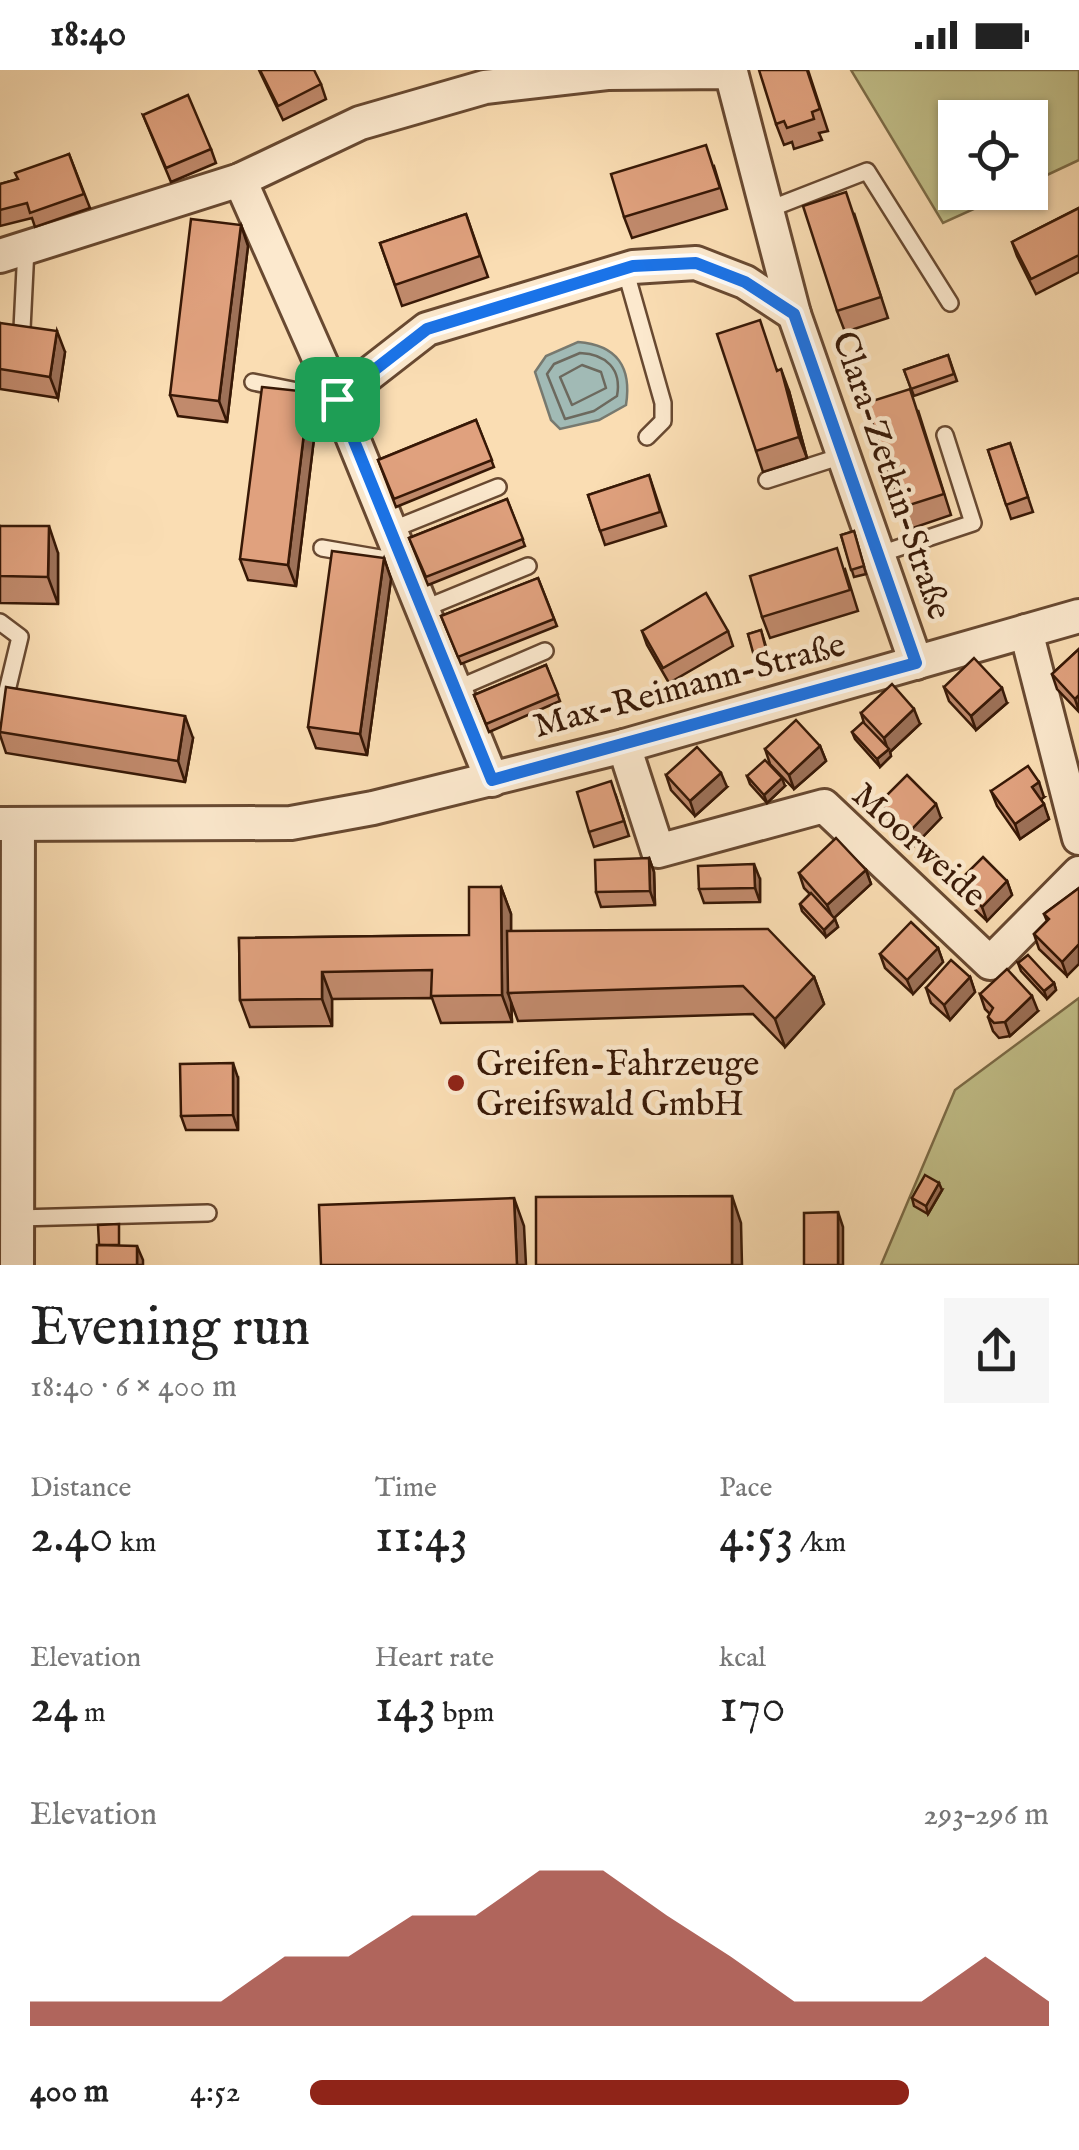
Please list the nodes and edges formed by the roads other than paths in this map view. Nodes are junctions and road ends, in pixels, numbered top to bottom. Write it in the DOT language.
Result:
graph roads {
  1 [pos="240,180"];
  2 [pos="767,210"];
  3 [pos="13,252"];
  4 [pos="625,269"];
  5 [pos="950,303"];
  6 [pos="794,314"];
  7 [pos="22,329"];
  8 [pos="252,382"];
  9 [pos="337,399"];
  10 [pos="945,435"];
  11 [pos="648,438"];
  12 [pos="845,455"];
  13 [pos="767,480"];
  14 [pos="498,487"];
  15 [pos="391,530"];
  16 [pos="322,548"];
  17 [pos="880,554"];
  18 [pos="404,562"];
  19 [pos="528,566"];
  20 [pos="423,609"];
  21 [pos="1079,616"];
  22 [pos="0,622"];
  23 [pos="1026,630"];
  24 [pos="545,651"];
  25 [pos="916,663"];
  26 [pos="456,689"];
  27 [pos="0,720"];
  28 [pos="624,746"];
  29 [pos="492,780"];
  30 [pos="9,824"];
  31 [pos="1079,838"];
  32 [pos="1079,873"];
  33 [pos="10,957"];
  34 [pos="208,1213"];
  35 [pos="18,1218"];
  36 [pos="17,1265"];
  1 -- 2 [label="street, Clara-Zetkin-Straße"];
  1 -- 3 [label="street, Clara-Zetkin-Straße"];
  1 -- 9 [label="street"];
  2 -- 5 [label="lane"];
  2 -- 6 [label="street, Clara-Zetkin-Straße"];
  3 -- 7 [label="lane"];
  4 -- 6 [label="street, Clara-Zetkin-Straße"];
  4 -- 9 [label="street, Clara-Zetkin-Straße"];
  4 -- 11 [label="lane"];
  6 -- 12 [label="street, Clara-Zetkin-Straße"];
  8 -- 9 [label="lane"];
  9 -- 15 [label="street"];
  10 -- 17 [label="lane"];
  12 -- 13 [label="lane"];
  12 -- 17 [label="street, Clara-Zetkin-Straße"];
  14 -- 15 [label="lane"];
  15 -- 18 [label="street"];
  16 -- 18 [label="lane"];
  17 -- 25 [label="street, Clara-Zetkin-Straße"];
  18 -- 20 [label="street"];
  19 -- 20 [label="lane"];
  20 -- 26 [label="street"];
  21 -- 23 [label="street, Max-Reimann-Straße"];
  22 -- 27 [label="lane"];
  23 -- 25 [label="street, Max-Reimann-Straße"];
  23 -- 31 [label="street"];
  24 -- 26 [label="lane"];
  25 -- 28 [label="street, Max-Reimann-Straße"];
  26 -- 29 [label="street"];
  28 -- 29 [label="street, Max-Reimann-Straße"];
  28 -- 32 [label="street, Moorweide"];
  29 -- 30 [label="street, Max-Reimann-Straße"];
  30 -- 33 [label="street, Max-Reimann-Straße"];
  33 -- 35 [label="street, Max-Reimann-Straße"];
  34 -- 35 [label="lane"];
  35 -- 36 [label="street, Max-Reimann-Straße"];
}
